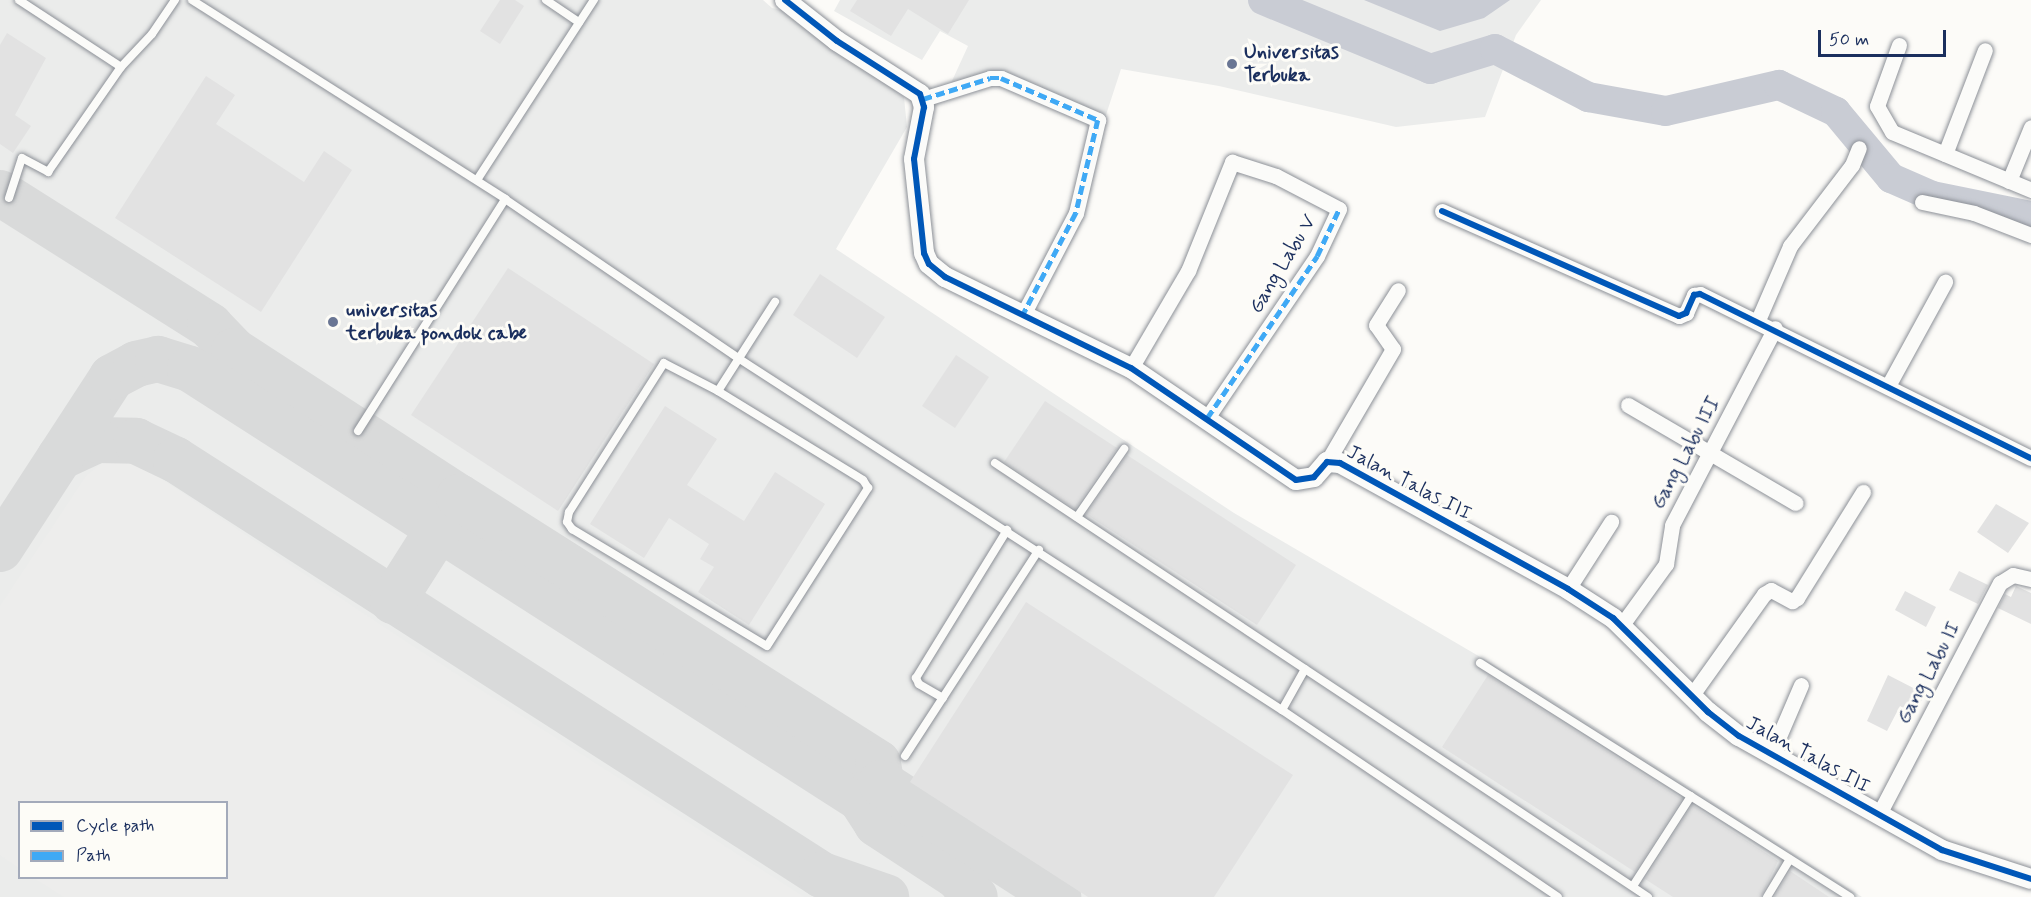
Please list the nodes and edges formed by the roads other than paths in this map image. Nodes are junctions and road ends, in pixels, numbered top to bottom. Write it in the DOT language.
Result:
graph roads {
  1 [pos="19,0"];
  2 [pos="175,0"];
  3 [pos="192,0"];
  4 [pos="546,0"];
  5 [pos="594,0"];
  6 [pos="785,0"];
  7 [pos="579,22"];
  8 [pos="1899,45"];
  9 [pos="1985,50"];
  10 [pos="120,67"];
  11 [pos="923,99"];
  12 [pos="2031,127"];
  13 [pos="1859,148"];
  14 [pos="1945,154"];
  15 [pos="477,180"];
  16 [pos="2008,181"];
  17 [pos="2031,190"];
  18 [pos="9,198"];
  19 [pos="505,199"];
  20 [pos="1922,202"];
  21 [pos="1442,211"];
  22 [pos="2031,235"];
  23 [pos="1945,282"];
  24 [pos="1398,290"];
  25 [pos="775,302"];
  26 [pos="1023,315"];
  27 [pos="1758,320"];
  28 [pos="1775,328"];
  29 [pos="738,358"];
  30 [pos="1131,368"];
  31 [pos="1888,386"];
  32 [pos="718,391"];
  33 [pos="1628,405"];
  34 [pos="1207,418"];
  35 [pos="358,431"];
  36 [pos="1125,449"];
  37 [pos="1709,455"];
  38 [pos="2031,459"];
  39 [pos="1327,462"];
  40 [pos="995,463"];
  41 [pos="1863,492"];
  42 [pos="1796,503"];
  43 [pos="1077,517"];
  44 [pos="1611,522"];
  45 [pos="1007,530"];
  46 [pos="1039,550"];
  47 [pos="2031,579"];
  48 [pos="1568,589"];
  49 [pos="1621,626"];
  50 [pos="1480,663"];
  51 [pos="1305,669"];
  52 [pos="1801,684"];
  53 [pos="1692,695"];
  54 [pos="943,698"];
  55 [pos="1282,710"];
  56 [pos="1771,755"];
  57 [pos="905,756"];
  58 [pos="1691,796"];
  59 [pos="1879,814"];
  60 [pos="1790,859"];
  61 [pos="2030,877"];
  62 [pos="1632,886"];
  63 [pos="1558,897"];
  64 [pos="1648,897"];
  65 [pos="1767,897"];
  66 [pos="1850,897"];
  1 -- 10 [label="lane"];
  2 -- 10 [label="lane"];
  3 -- 15 [label="lane"];
  4 -- 7 [label="lane"];
  5 -- 7 [label="lane"];
  6 -- 11 [label="street"];
  7 -- 15 [label="lane"];
  8 -- 14 [label="street"];
  9 -- 14 [label="street"];
  10 -- 18 [label="lane"];
  11 -- 26 [label="street, Jalan Talas III"];
  11 -- 26 [label="street"];
  12 -- 16 [label="street"];
  13 -- 27 [label="street"];
  14 -- 16 [label="street"];
  15 -- 19 [label="lane"];
  16 -- 17 [label="street"];
  19 -- 29 [label="lane"];
  19 -- 35 [label="lane"];
  20 -- 22 [label="street"];
  21 -- 27 [label="street"];
  23 -- 31 [label="street"];
  24 -- 39 [label="street"];
  25 -- 29 [label="lane"];
  26 -- 30 [label="street, Jalan Talas III"];
  27 -- 28 [label="street"];
  28 -- 31 [label="street"];
  28 -- 37 [label="street, Gang Labu III"];
  29 -- 32 [label="lane"];
  29 -- 45 [label="lane"];
  30 -- 34 [label="street, Jalan Talas III"];
  30 -- 34 [label="street, Gang Labu V"];
  31 -- 38 [label="street"];
  32 -- 32 [label="lane"];
  33 -- 37 [label="street"];
  34 -- 39 [label="street, Jalan Talas III"];
  36 -- 43 [label="lane"];
  37 -- 42 [label="street"];
  37 -- 49 [label="street, Gang Labu III"];
  39 -- 48 [label="street, Jalan Talas III"];
  40 -- 43 [label="lane"];
  41 -- 53 [label="street"];
  43 -- 51 [label="lane"];
  44 -- 48 [label="street"];
  45 -- 46 [label="lane"];
  45 -- 54 [label="lane"];
  46 -- 54 [label="lane"];
  46 -- 55 [label="lane"];
  47 -- 59 [label="street, Gang Labu II"];
  48 -- 49 [label="street, Jalan Talas III"];
  49 -- 53 [label="street, Jalan Talas III"];
  50 -- 58 [label="lane"];
  51 -- 55 [label="lane"];
  51 -- 62 [label="lane"];
  52 -- 56 [label="street"];
  53 -- 56 [label="street, Jalan Talas III"];
  54 -- 57 [label="lane"];
  55 -- 63 [label="lane"];
  56 -- 59 [label="street, Jalan Talas III"];
  58 -- 60 [label="lane"];
  58 -- 62 [label="lane"];
  59 -- 61 [label="street, Jalan Talas III"];
  60 -- 65 [label="lane"];
  60 -- 66 [label="lane"];
  62 -- 64 [label="lane"];
}
